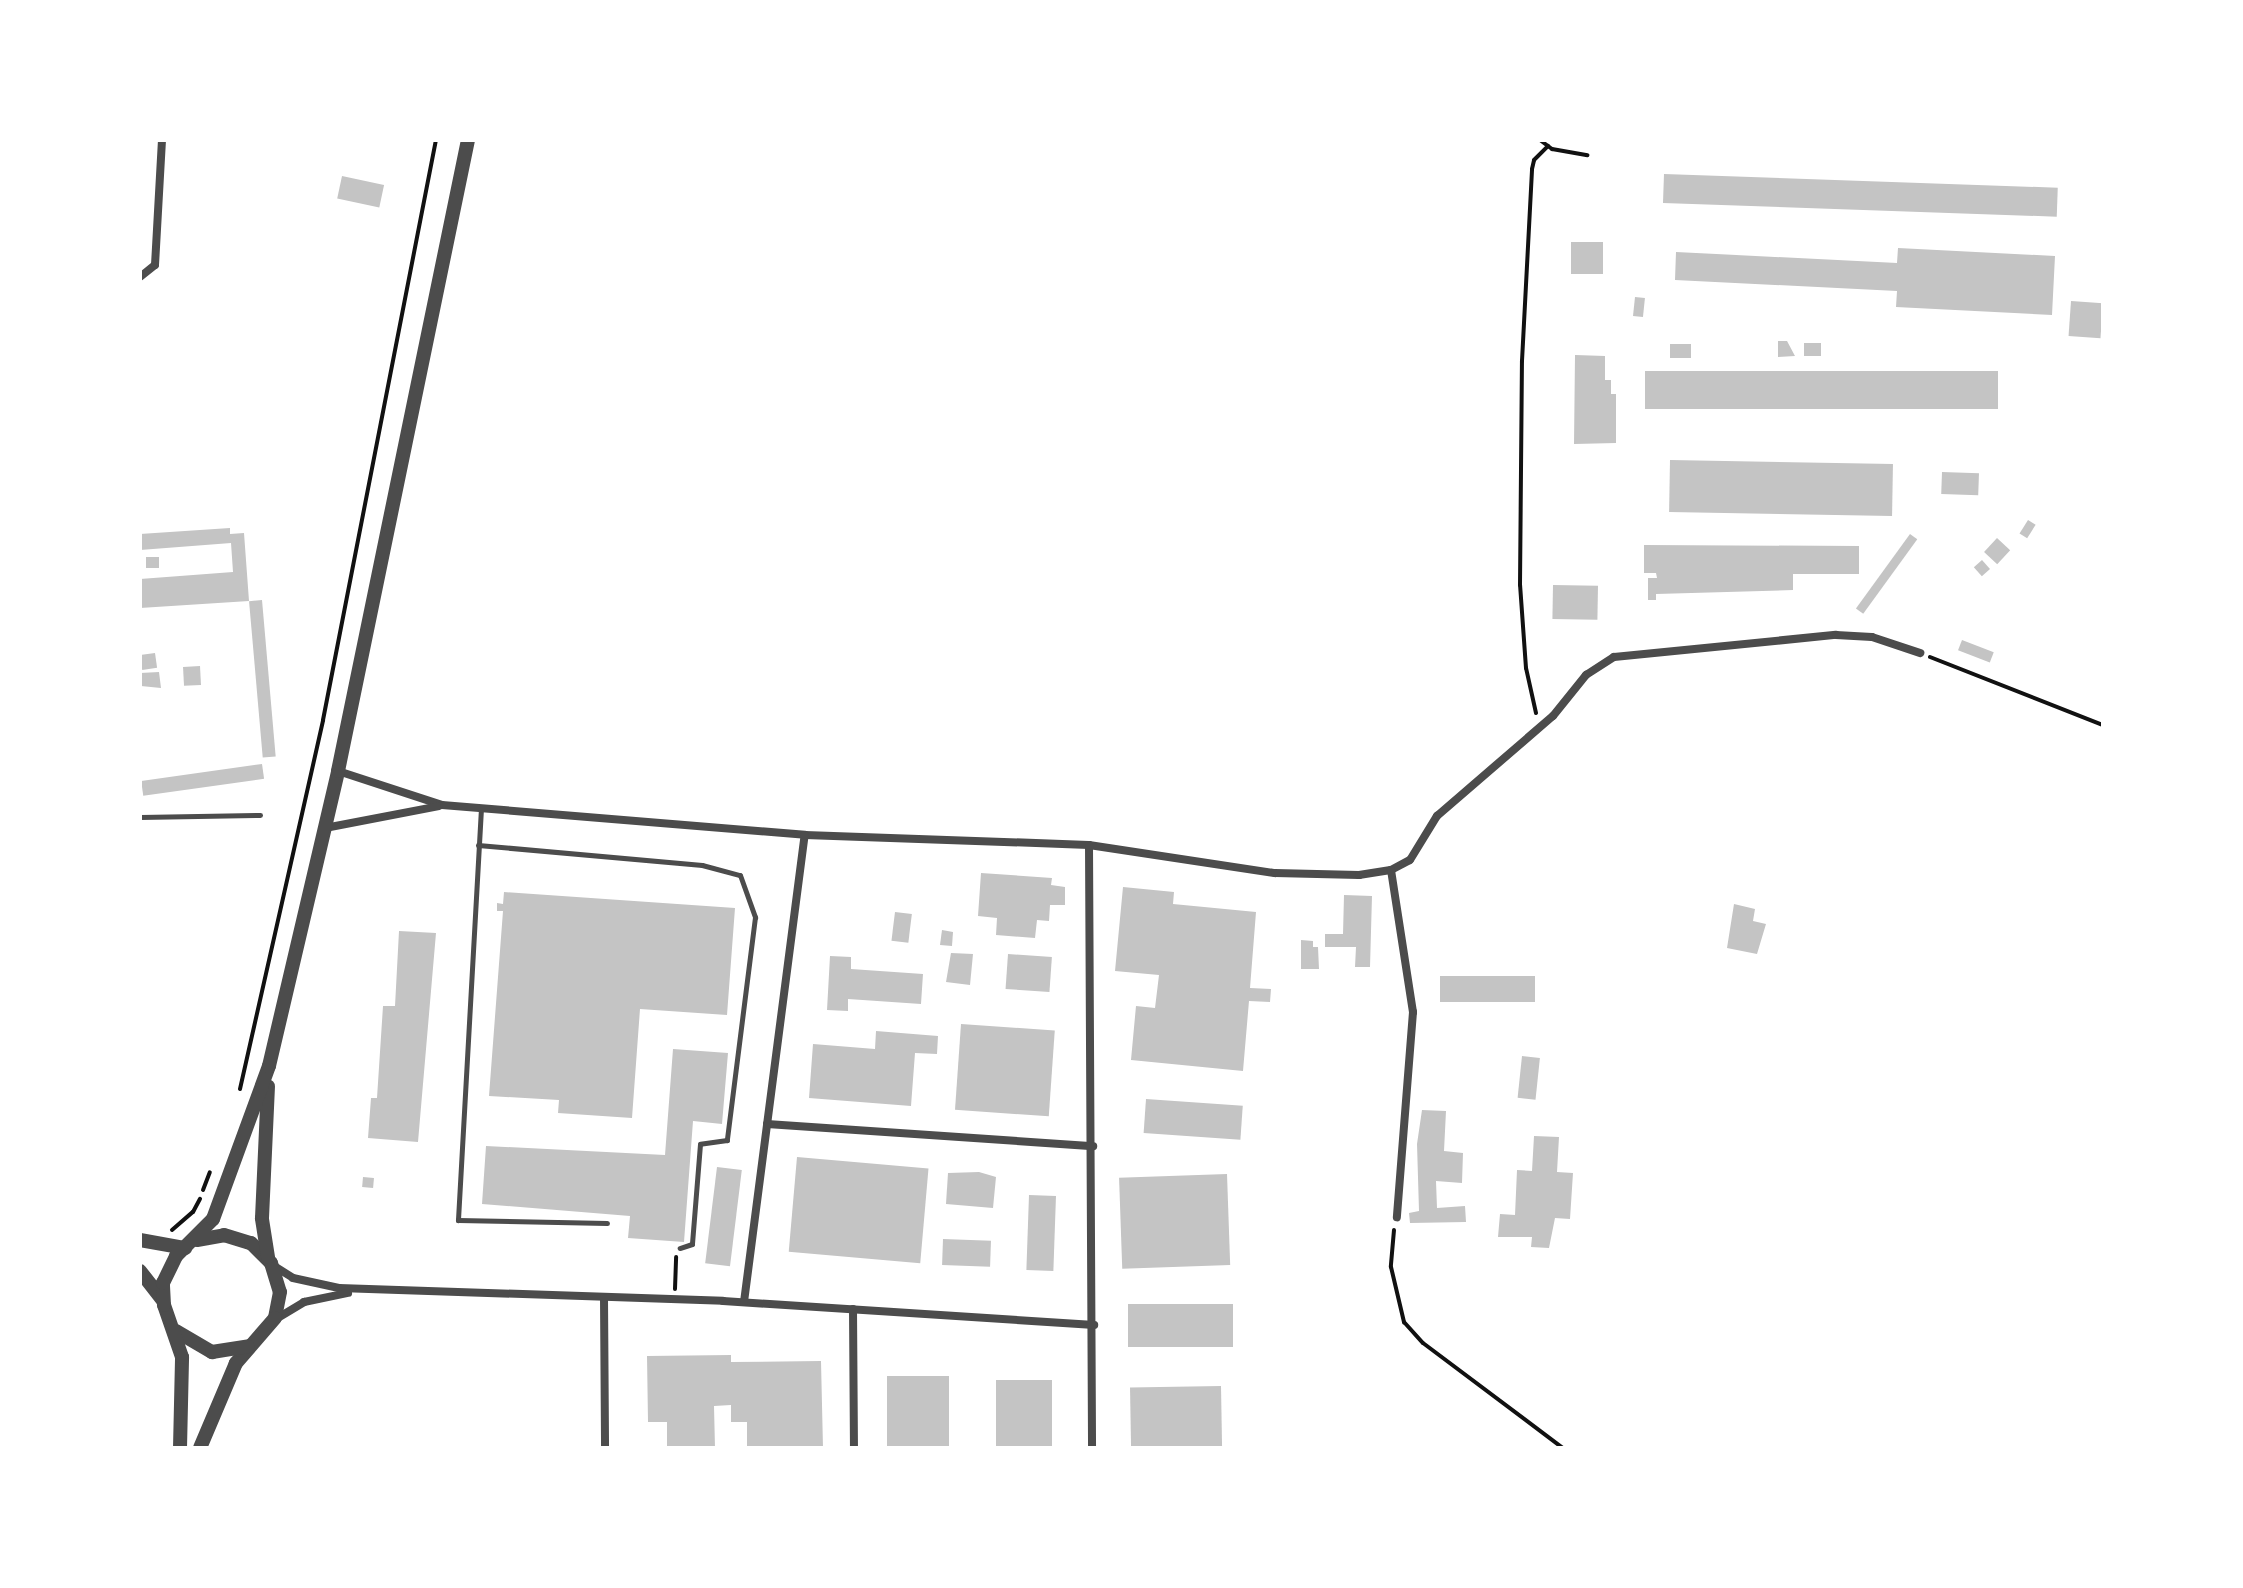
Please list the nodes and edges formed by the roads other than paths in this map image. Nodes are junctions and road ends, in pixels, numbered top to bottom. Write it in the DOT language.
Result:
graph roads {
  1 [pos="162,140"];
  2 [pos="468,140"];
  3 [pos="140,277"];
  4 [pos="1920,653"];
  5 [pos="338,771"];
  6 [pos="442,805"];
  7 [pos="481,808"];
  8 [pos="260,815"];
  9 [pos="140,817"];
  10 [pos="325,828"];
  11 [pos="805,835"];
  12 [pos="478,845"];
  13 [pos="1089,845"];
  14 [pos="1391,870"];
  15 [pos="269,1066"];
  16 [pos="767,1124"];
  17 [pos="1093,1146"];
  18 [pos="1397,1217"];
  19 [pos="607,1223"];
  20 [pos="146,1242"];
  21 [pos="187,1246"];
  22 [pos="680,1248"];
  23 [pos="270,1260"];
  24 [pos="140,1271"];
  25 [pos="364,1290"];
  26 [pos="604,1298"];
  27 [pos="744,1302"];
  28 [pos="163,1303"];
  29 [pos="853,1309"];
  30 [pos="1094,1325"];
  31 [pos="270,1327"];
  32 [pos="173,1328"];
  33 [pos="254,1342"];
  34 [pos="180,1448"];
  35 [pos="200,1448"];
  36 [pos="605,1448"];
  37 [pos="854,1448"];
  38 [pos="1092,1448"];
  1 -- 3 [label="street"];
  2 -- 5 [label="street"];
  4 -- 14 [label="street"];
  5 -- 6 [label="street"];
  5 -- 10 [label="street"];
  6 -- 7 [label="street"];
  6 -- 10 [label="street"];
  7 -- 11 [label="street"];
  7 -- 12 [label="lane"];
  8 -- 9 [label="lane"];
  10 -- 15 [label="street"];
  11 -- 13 [label="street"];
  11 -- 16 [label="street"];
  12 -- 19 [label="lane"];
  12 -- 22 [label="lane"];
  13 -- 14 [label="street"];
  13 -- 17 [label="street"];
  14 -- 18 [label="street"];
  15 -- 21 [label="street"];
  15 -- 23 [label="street"];
  16 -- 17 [label="street"];
  16 -- 27 [label="street"];
  17 -- 30 [label="street"];
  20 -- 21 [label="street"];
  21 -- 23 [label="street"];
  21 -- 28 [label="street"];
  23 -- 25 [label="street"];
  23 -- 31 [label="street"];
  24 -- 28 [label="street"];
  25 -- 26 [label="street"];
  25 -- 31 [label="street"];
  26 -- 27 [label="street"];
  26 -- 36 [label="street"];
  27 -- 29 [label="street"];
  28 -- 32 [label="street"];
  29 -- 30 [label="street"];
  29 -- 37 [label="street"];
  30 -- 38 [label="street"];
  31 -- 33 [label="street"];
  32 -- 33 [label="street"];
  32 -- 34 [label="street"];
  33 -- 35 [label="street"];
}
